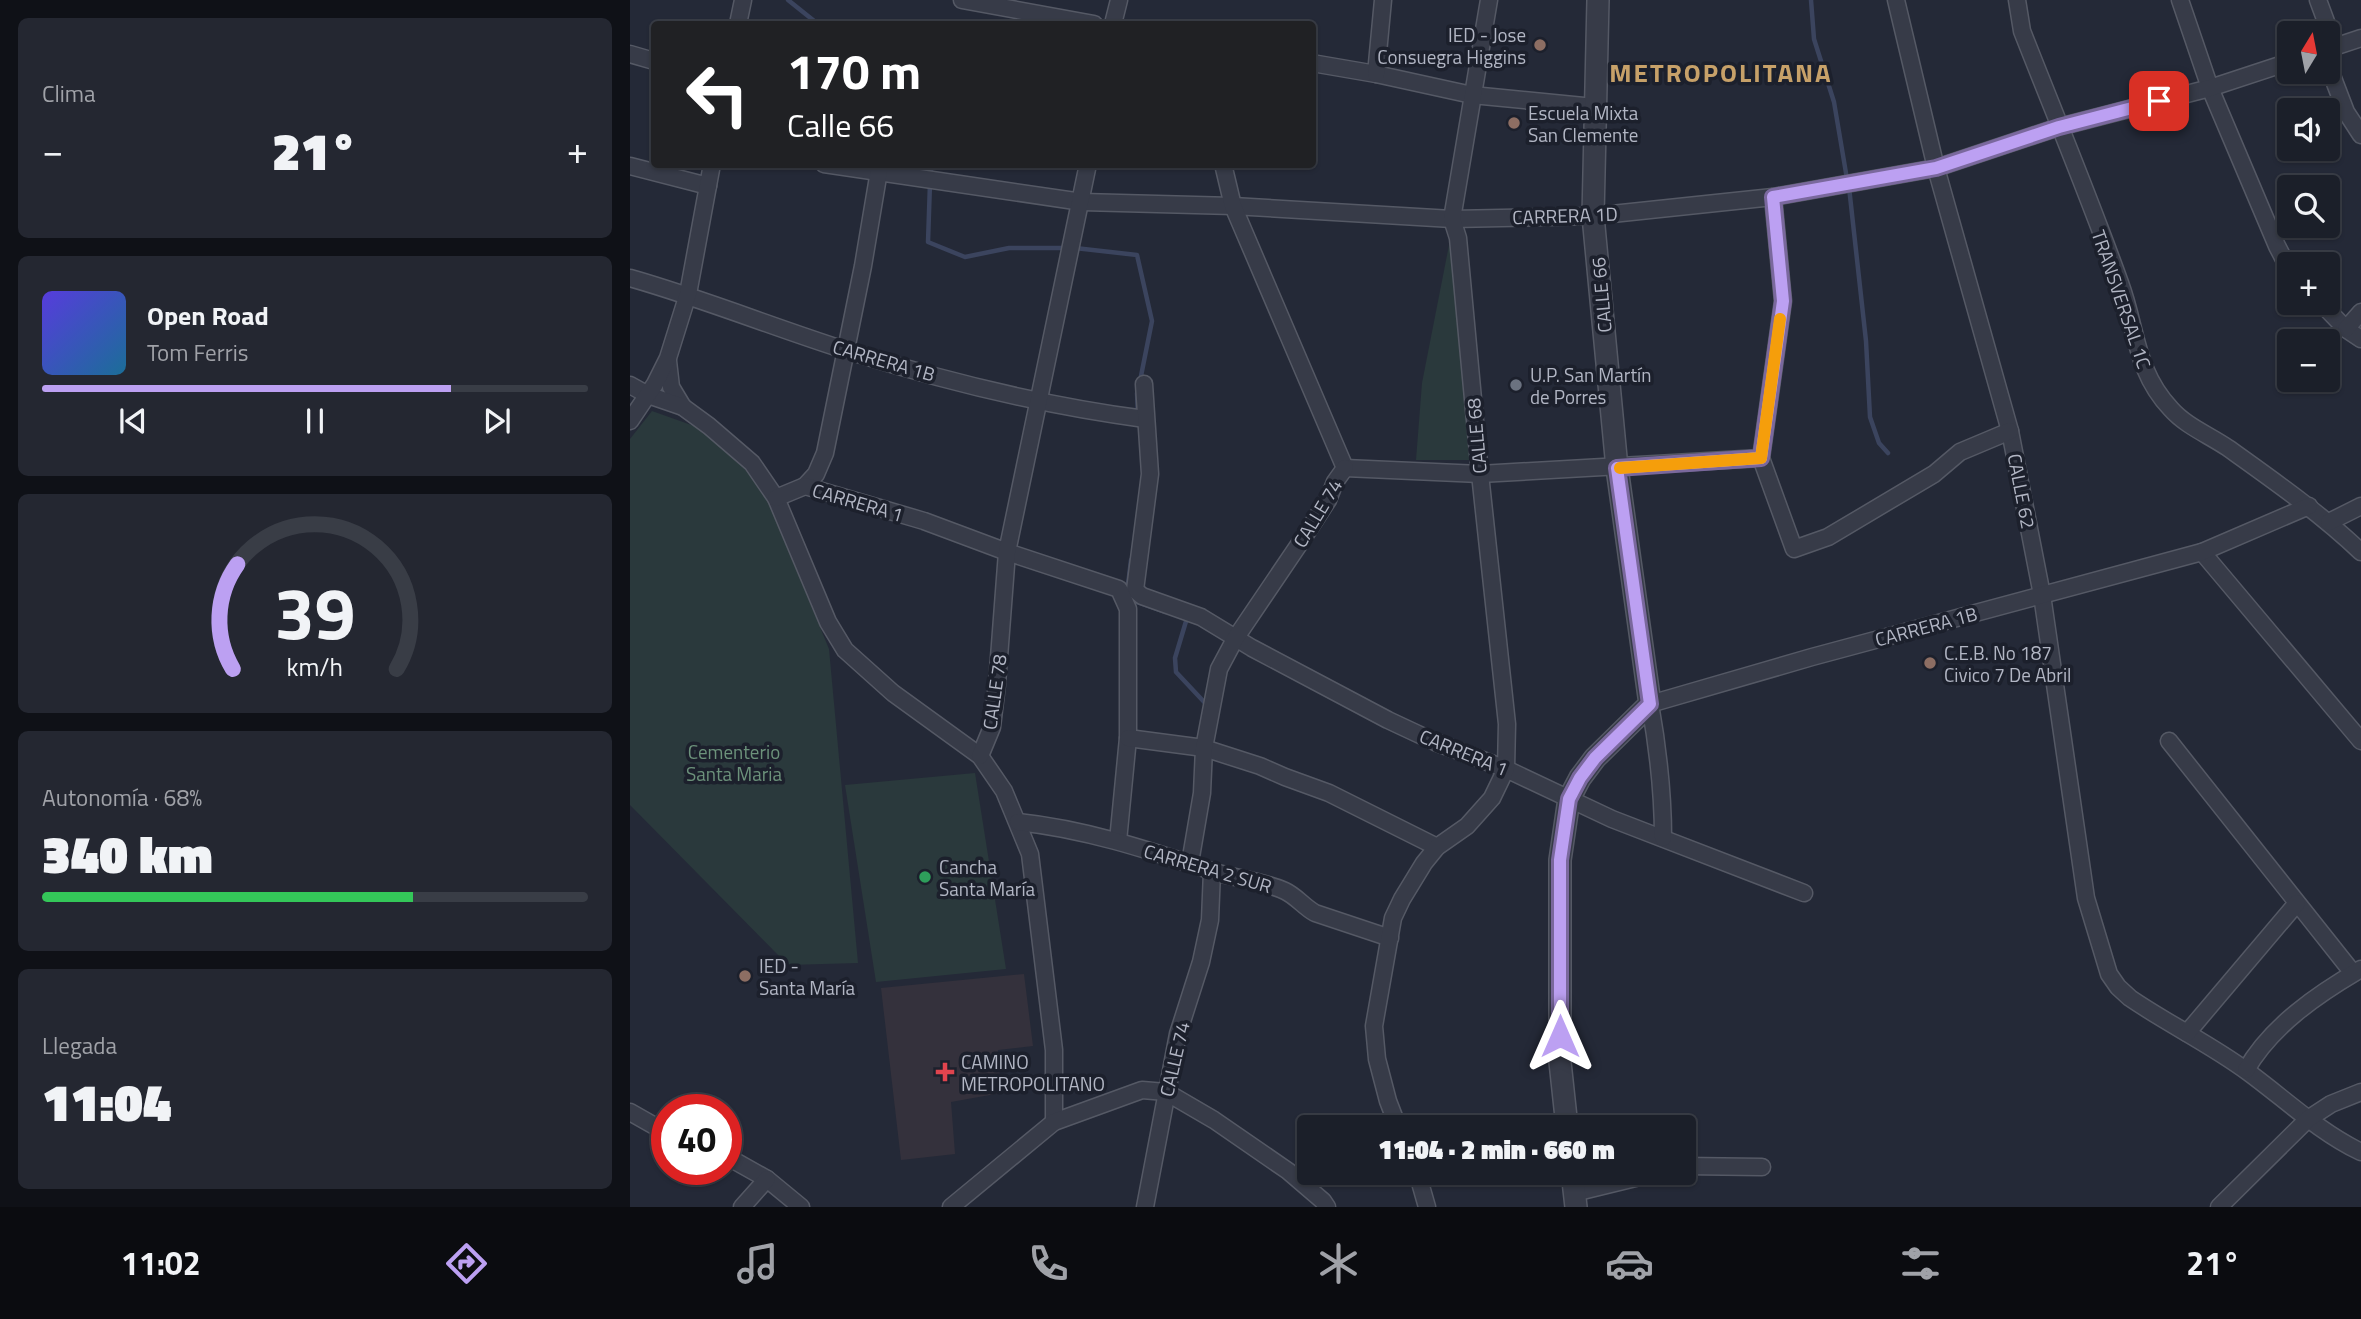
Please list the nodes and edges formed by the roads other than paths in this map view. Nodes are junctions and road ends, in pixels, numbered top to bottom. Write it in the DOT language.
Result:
graph roads {
  1 [pos="743,0"];
  2 [pos="962,0"];
  3 [pos="1119,0"];
  4 [pos="1383,0"];
  5 [pos="1489,0"];
  6 [pos="1598,0"];
  7 [pos="1896,0"];
  8 [pos="2017,0"];
  9 [pos="2180,0"];
  10 [pos="2318,0"];
  11 [pos="739,21"];
  12 [pos="1078,21"];
  13 [pos="1114,21"];
  14 [pos="2324,21"];
  15 [pos="2361,38"];
  16 [pos="2340,45"];
  17 [pos="630,54"];
  18 [pos="651,60"];
  19 [pos="1316,64"];
  20 [pos="2277,66"];
  21 [pos="1376,74"];
  22 [pos="2335,84"];
  23 [pos="2210,88"];
  24 [pos="1472,95"];
  25 [pos="1594,107"];
  26 [pos="2059,127"];
  27 [pos="2361,135"];
  28 [pos="630,166"];
  29 [pos="711,168"];
  30 [pos="855,168"];
  31 [pos="1087,168"];
  32 [pos="1224,168"];
  33 [pos="1936,168"];
  34 [pos="879,171"];
  35 [pos="708,186"];
  36 [pos="1773,197"];
  37 [pos="1082,202"];
  38 [pos="1233,206"];
  39 [pos="1593,216"];
  40 [pos="1452,219"];
  41 [pos="2280,252"];
  42 [pos="630,278"];
  43 [pos="688,294"];
  44 [pos="2361,312"];
  45 [pos="2333,315"];
  46 [pos="2346,329"];
  47 [pos="2361,339"];
  48 [pos="846,350"];
  49 [pos="668,358"];
  50 [pos="1144,384"];
  51 [pos="630,386"];
  52 [pos="649,395"];
  53 [pos="1040,401"];
  54 [pos="683,407"];
  55 [pos="1140,419"];
  56 [pos="630,421"];
  57 [pos="2010,430"];
  58 [pos="1761,458"];
  59 [pos="1345,468"];
  60 [pos="1617,468"];
  61 [pos="1479,474"];
  62 [pos="805,486"];
  63 [pos="776,498"];
  64 [pos="2309,506"];
  65 [pos="2361,506"];
  66 [pos="2329,522"];
  67 [pos="1007,552"];
  68 [pos="2202,552"];
  69 [pos="2361,552"];
  70 [pos="1127,590"];
  71 [pos="2042,595"];
  72 [pos="1235,639"];
  73 [pos="1650,704"];
  74 [pos="1128,738"];
  75 [pos="2169,741"];
  76 [pos="2361,741"];
  77 [pos="1204,748"];
  78 [pos="980,756"];
  79 [pos="1506,769"];
  80 [pos="1569,799"];
  81 [pos="1018,822"];
  82 [pos="1664,838"];
  83 [pos="1118,841"];
  84 [pos="1437,847"];
  85 [pos="1190,863"];
  86 [pos="1212,871"];
  87 [pos="1804,892"];
  88 [pos="2297,903"];
  89 [pos="1390,938"];
  90 [pos="2357,971"];
  91 [pos="2186,1033"];
  92 [pos="2246,1070"];
  93 [pos="1166,1091"];
  94 [pos="2361,1092"];
  95 [pos="630,1112"];
  96 [pos="1393,1115"];
  97 [pos="1566,1115"];
  98 [pos="2308,1119"];
  99 [pos="1054,1122"];
  100 [pos="651,1124"];
  101 [pos="2361,1152"];
  102 [pos="742,1165"];
  103 [pos="1696,1166"];
  104 [pos="1762,1167"];
  105 [pos="767,1179"];
  106 [pos="1421,1185"];
  107 [pos="1601,1185"];
  108 [pos="1574,1191"];
  109 [pos="955,1206"];
  110 [pos="742,1207"];
  111 [pos="801,1207"];
  112 [pos="1145,1207"];
  113 [pos="1327,1207"];
  114 [pos="1427,1207"];
  115 [pos="2219,1207"];
  1 -- 11 [label="street"];
  2 -- 12 [label="street"];
  3 -- 13 [label="street"];
  4 -- 21 [label="street"];
  5 -- 24 [label="street, CALLE 68"];
  6 -- 25 [label="street, CALLE 66"];
  7 -- 33 [label="street, CALLE 62"];
  8 -- 26 [label="street, TRANSVERSAL 1C"];
  9 -- 23 [label="street"];
  10 -- 14 [label="street"];
  15 -- 16 [label="street"];
  17 -- 18 [label="street"];
  19 -- 21 [label="street"];
  20 -- 23 [label="street, CARRERA 1D"];
  21 -- 24 [label="street"];
  22 -- 27 [label="street"];
  23 -- 26 [label="street, CARRERA 1D"];
  23 -- 41 [label="street"];
  24 -- 25 [label="street"];
  24 -- 40 [label="street, CALLE 68"];
  25 -- 39 [label="street, CALLE 66"];
  26 -- 33 [label="street, CARRERA 1D"];
  26 -- 64 [label="street, TRANSVERSAL 1C"];
  28 -- 35 [label="street"];
  29 -- 35 [label="street"];
  30 -- 34 [label="street, CARRERA 1D"];
  31 -- 37 [label="street, CALLE 78"];
  32 -- 38 [label="street, CALLE 74"];
  33 -- 36 [label="street, CARRERA 1D"];
  33 -- 57 [label="street, CALLE 62"];
  34 -- 37 [label="street, CARRERA 1D"];
  34 -- 48 [label="street"];
  35 -- 43 [label="street"];
  36 -- 39 [label="street, CARRERA 1D"];
  36 -- 58 [label="street"];
  37 -- 38 [label="street, CARRERA 1D"];
  37 -- 53 [label="street, CALLE 78"];
  38 -- 40 [label="street, CARRERA 1D"];
  38 -- 59 [label="street, CALLE 74"];
  39 -- 40 [label="street, CARRERA 1D"];
  39 -- 60 [label="street, CALLE 66"];
  40 -- 61 [label="street, CALLE 68"];
  42 -- 43 [label="street, CARRERA 1B"];
  43 -- 48 [label="street, CARRERA 1B"];
  43 -- 49 [label="street"];
  44 -- 46 [label="street"];
  45 -- 46 [label="street"];
  46 -- 47 [label="street"];
  48 -- 53 [label="street, CARRERA 1B"];
  48 -- 62 [label="street"];
  49 -- 52 [label="street"];
  49 -- 54 [label="street"];
  50 -- 55 [label="street"];
  51 -- 52 [label="street"];
  52 -- 54 [label="street"];
  52 -- 56 [label="street"];
  53 -- 55 [label="street, CARRERA 1B"];
  53 -- 67 [label="street, CALLE 78"];
  54 -- 63 [label="street"];
  55 -- 70 [label="street"];
  57 -- 58 [label="street"];
  57 -- 71 [label="street, CALLE 62"];
  58 -- 60 [label="street"];
  59 -- 61 [label="street"];
  59 -- 72 [label="street, CALLE 74"];
  60 -- 61 [label="street"];
  60 -- 73 [label="street, CALLE 66"];
  61 -- 79 [label="street, CALLE 68"];
  62 -- 63 [label="street, CARRERA 1"];
  62 -- 67 [label="street, CARRERA 1"];
  63 -- 78 [label="street"];
  64 -- 66 [label="street, TRANSVERSAL 1C"];
  64 -- 68 [label="street, CARRERA 1B"];
  65 -- 66 [label="street"];
  66 -- 69 [label="street, TRANSVERSAL 1C"];
  67 -- 70 [label="street, CARRERA 1"];
  67 -- 78 [label="street, CALLE 78"];
  68 -- 71 [label="street, CARRERA 1B"];
  68 -- 76 [label="street"];
  70 -- 72 [label="street, CARRERA 1"];
  70 -- 74 [label="street"];
  71 -- 73 [label="street, CARRERA 1B"];
  71 -- 91 [label="street, CALLE 62"];
  72 -- 77 [label="street, CALLE 74"];
  72 -- 79 [label="street, CARRERA 1"];
  73 -- 80 [label="street"];
  73 -- 82 [label="street, CALLE 66"];
  74 -- 77 [label="street"];
  74 -- 83 [label="street"];
  75 -- 88 [label="street"];
  77 -- 84 [label="street"];
  77 -- 85 [label="street, CALLE 74"];
  78 -- 81 [label="street, CALLE 78"];
  79 -- 80 [label="street, CARRERA 1"];
  79 -- 84 [label="street, CALLE 68"];
  80 -- 82 [label="street, CARRERA 1"];
  80 -- 97 [label="street"];
  81 -- 83 [label="street, CARRERA 2 SUR"];
  81 -- 99 [label="street, CALLE 78"];
  82 -- 87 [label="street, CARRERA 1"];
  83 -- 85 [label="street, CARRERA 2 SUR"];
  84 -- 89 [label="street"];
  85 -- 86 [label="street, CARRERA 2 SUR"];
  86 -- 89 [label="street, CARRERA 2 SUR"];
  86 -- 93 [label="street, CALLE 74"];
  88 -- 90 [label="street"];
  88 -- 91 [label="street"];
  89 -- 96 [label="street"];
  90 -- 92 [label="street"];
  91 -- 92 [label="street"];
  92 -- 98 [label="street"];
  93 -- 99 [label="street"];
  93 -- 112 [label="street, CALLE 74"];
  93 -- 113 [label="street"];
  94 -- 98 [label="street"];
  95 -- 100 [label="street"];
  98 -- 101 [label="street"];
  98 -- 115 [label="street"];
  99 -- 109 [label="street"];
  102 -- 105 [label="street"];
  103 -- 104 [label="street"];
  105 -- 110 [label="street"];
  105 -- 111 [label="street"];
  106 -- 114 [label="street"];
  107 -- 108 [label="street"];
}
